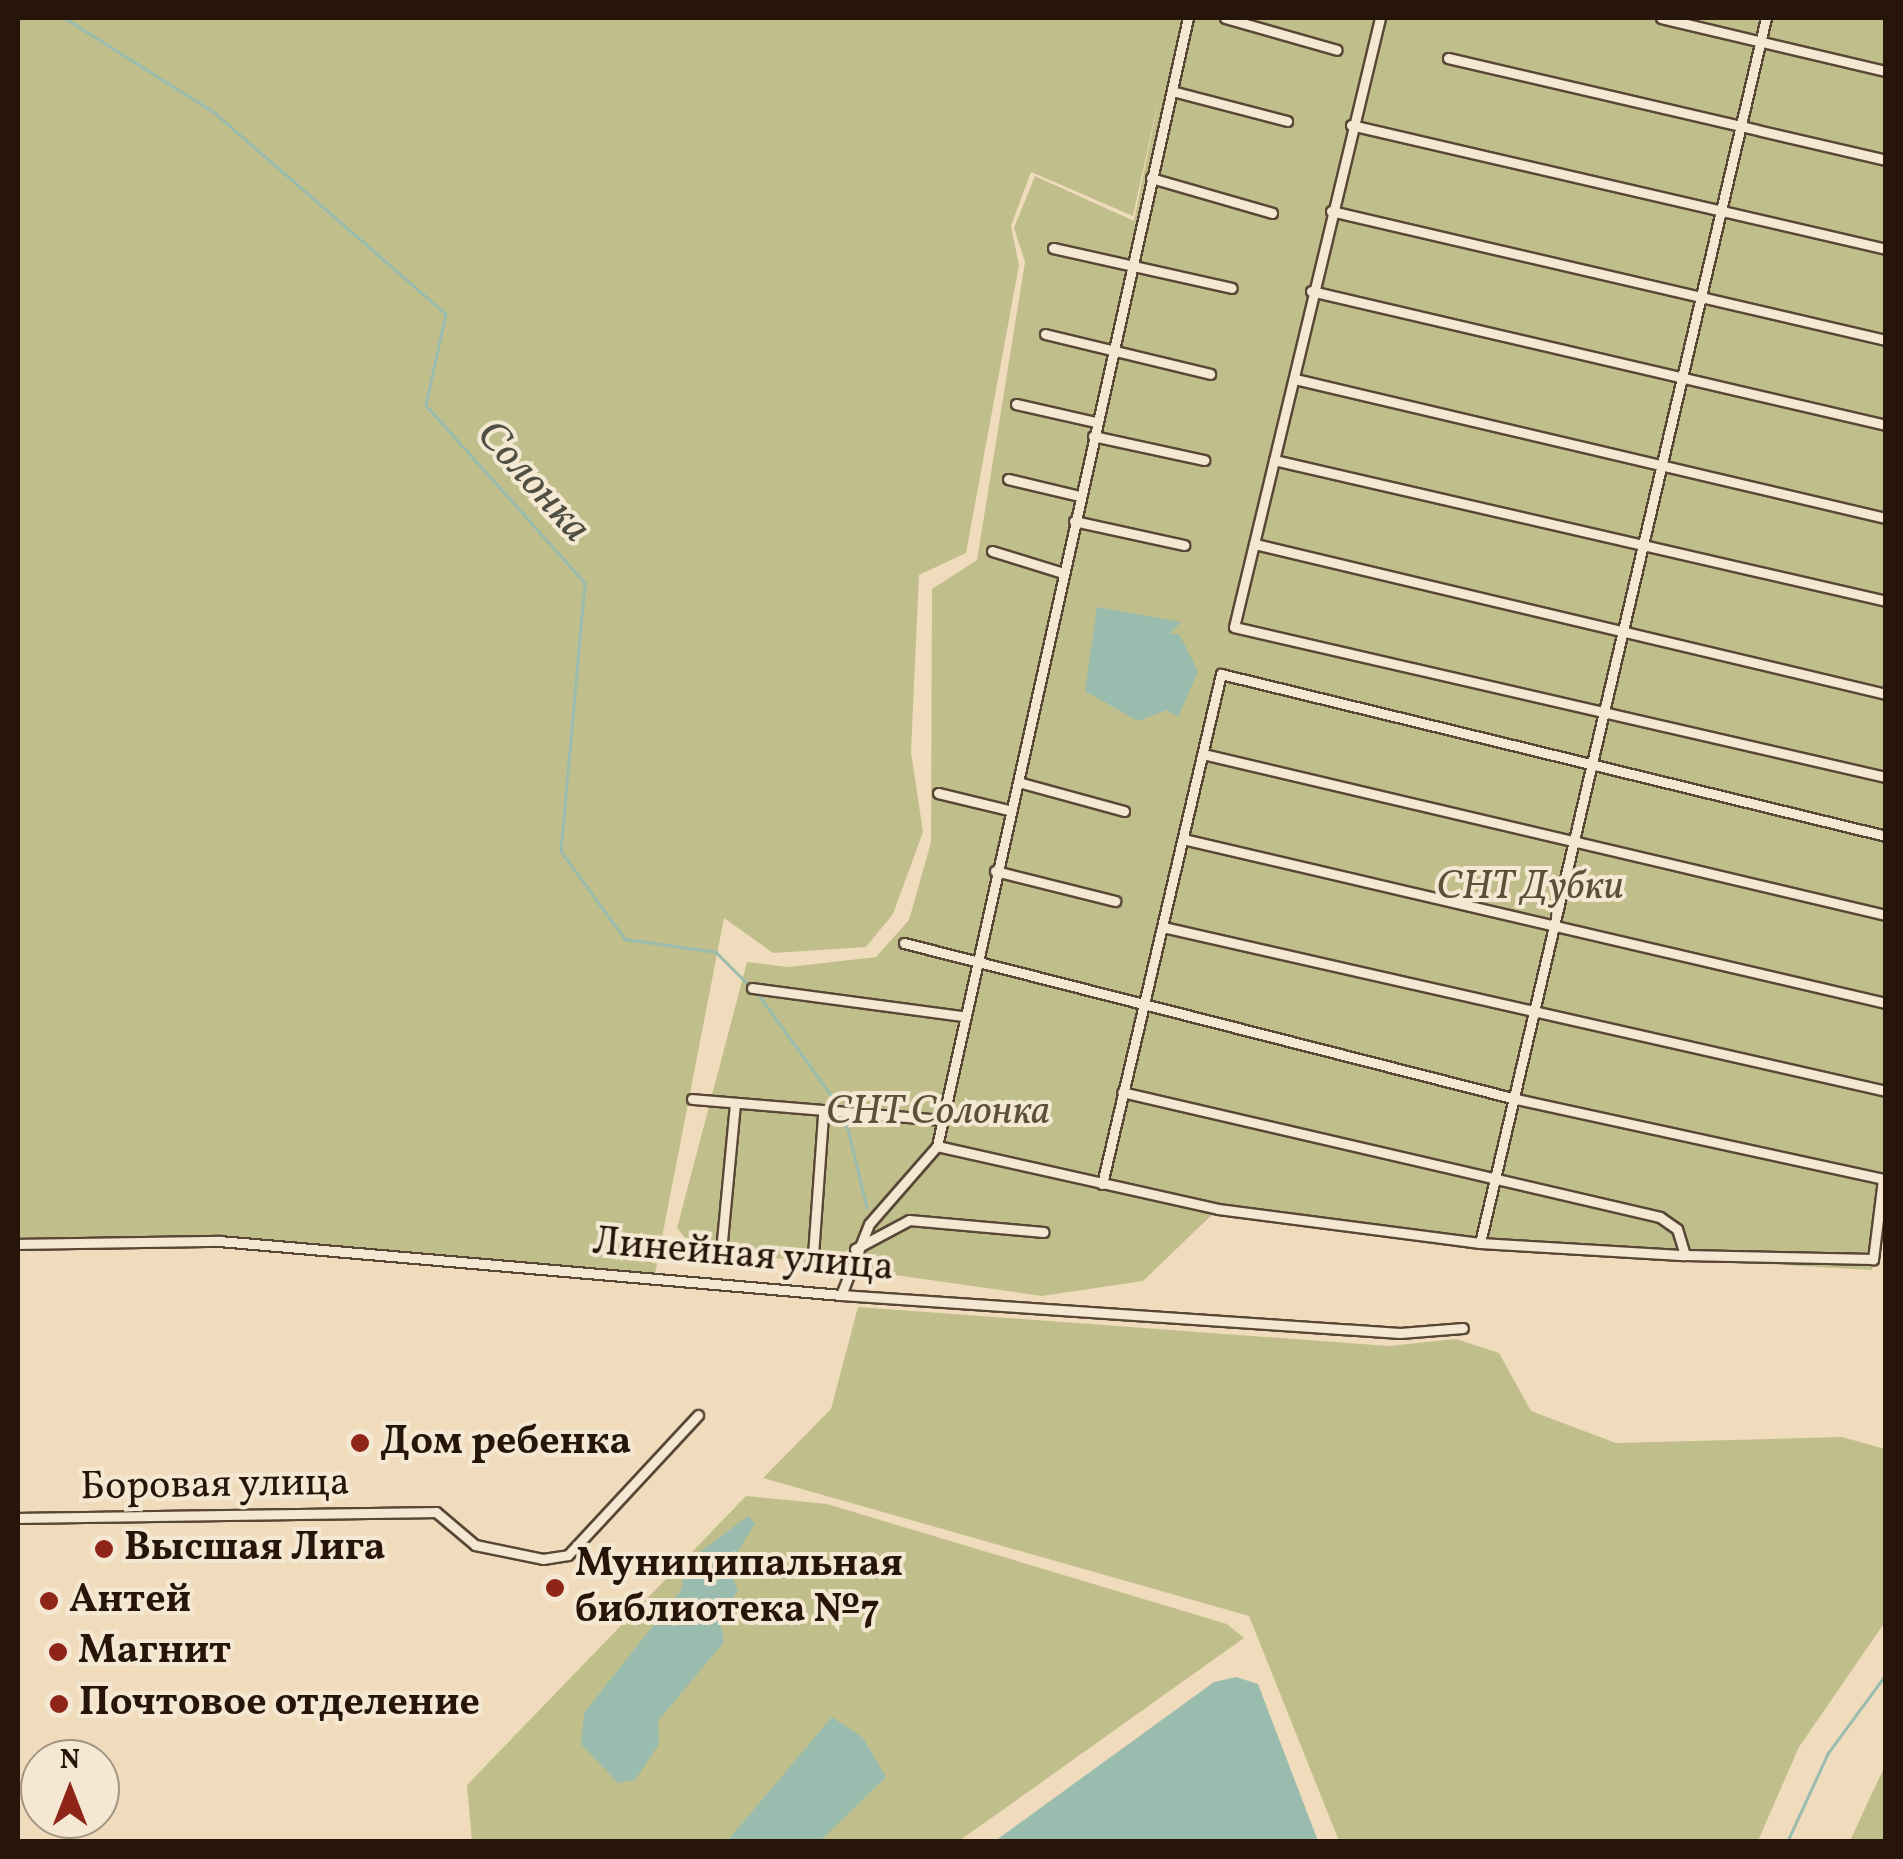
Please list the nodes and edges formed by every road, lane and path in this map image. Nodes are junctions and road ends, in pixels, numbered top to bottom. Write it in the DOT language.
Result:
graph roads {
  1 [pos="1188,18"];
  2 [pos="1225,18"];
  3 [pos="1380,18"];
  4 [pos="1661,18"];
  5 [pos="1766,18"];
  6 [pos="1761,41"];
  7 [pos="1337,50"];
  8 [pos="1448,58"];
  9 [pos="1886,71"];
  10 [pos="1172,91"];
  11 [pos="1287,122"];
  12 [pos="1351,125"];
  13 [pos="1741,126"];
  14 [pos="1886,160"];
  15 [pos="1151,178"];
  16 [pos="1722,211"];
  17 [pos="1332,212"];
  18 [pos="1272,213"];
  19 [pos="1053,248"];
  20 [pos="1886,249"];
  21 [pos="1131,264"];
  22 [pos="1232,288"];
  23 [pos="1312,291"];
  24 [pos="1701,297"];
  25 [pos="1045,334"];
  26 [pos="1886,340"];
  27 [pos="1112,351"];
  28 [pos="1210,374"];
  29 [pos="1295,379"];
  30 [pos="1682,379"];
  31 [pos="1016,404"];
  32 [pos="1096,422"];
  33 [pos="1886,425"];
  34 [pos="1093,436"];
  35 [pos="1204,460"];
  36 [pos="1274,460"];
  37 [pos="1661,466"];
  38 [pos="1008,480"];
  39 [pos="1080,496"];
  40 [pos="1886,518"];
  41 [pos="1074,521"];
  42 [pos="1255,544"];
  43 [pos="1184,545"];
  44 [pos="1644,546"];
  45 [pos="992,551"];
  46 [pos="1063,573"];
  47 [pos="1886,602"];
  48 [pos="1624,632"];
  49 [pos="1886,694"];
  50 [pos="1602,714"];
  51 [pos="1203,754"];
  52 [pos="1591,764"];
  53 [pos="1886,777"];
  54 [pos="1018,782"];
  55 [pos="938,793"];
  56 [pos="1009,810"];
  57 [pos="1124,811"];
  58 [pos="1886,836"];
  59 [pos="1183,838"];
  60 [pos="1573,841"];
  61 [pos="995,871"];
  62 [pos="1115,901"];
  63 [pos="1886,915"];
  64 [pos="1163,926"];
  65 [pos="1553,926"];
  66 [pos="904,944"];
  67 [pos="974,964"];
  68 [pos="752,988"];
  69 [pos="1886,1003"];
  70 [pos="1142,1006"];
  71 [pos="1532,1011"];
  72 [pos="962,1016"];
  73 [pos="1886,1091"];
  74 [pos="1122,1092"];
  75 [pos="1512,1098"];
  76 [pos="692,1099"];
  77 [pos="734,1104"];
  78 [pos="823,1114"];
  79 [pos="941,1120"];
  80 [pos="937,1146"];
  81 [pos="1494,1179"];
  82 [pos="1102,1184"];
  83 [pos="1043,1232"];
  84 [pos="722,1241"];
  85 [pos="1480,1243"];
  86 [pos="18,1244"];
  87 [pos="852,1250"];
  88 [pos="1686,1255"];
  89 [pos="813,1256"];
  90 [pos="840,1295"];
  91 [pos="1463,1328"];
  92 [pos="698,1416"];
  93 [pos="18,1518"];
  1 -- 10 [label="street"];
  2 -- 7 [label="street"];
  3 -- 12 [label="street"];
  4 -- 6 [label="street"];
  5 -- 6 [label="street"];
  6 -- 9 [label="street"];
  6 -- 13 [label="street"];
  8 -- 13 [label="street"];
  10 -- 11 [label="street"];
  10 -- 15 [label="street"];
  12 -- 16 [label="street"];
  12 -- 17 [label="street"];
  13 -- 14 [label="street"];
  13 -- 16 [label="street"];
  15 -- 18 [label="street"];
  15 -- 21 [label="street"];
  16 -- 20 [label="street"];
  16 -- 24 [label="street"];
  17 -- 23 [label="street"];
  17 -- 24 [label="street"];
  19 -- 21 [label="street"];
  21 -- 22 [label="street"];
  21 -- 27 [label="street"];
  23 -- 30 [label="street"];
  23 -- 36 [label="street"];
  24 -- 26 [label="street"];
  24 -- 30 [label="street"];
  25 -- 27 [label="street"];
  27 -- 28 [label="street"];
  27 -- 32 [label="street"];
  29 -- 37 [label="street"];
  30 -- 33 [label="street"];
  30 -- 37 [label="street"];
  31 -- 32 [label="street"];
  32 -- 34 [label="street"];
  34 -- 35 [label="street"];
  34 -- 39 [label="street"];
  36 -- 42 [label="street"];
  36 -- 44 [label="street"];
  37 -- 40 [label="street"];
  37 -- 44 [label="street"];
  38 -- 39 [label="street"];
  39 -- 41 [label="street"];
  41 -- 43 [label="street"];
  41 -- 46 [label="street"];
  42 -- 48 [label="street"];
  42 -- 50 [label="street"];
  44 -- 47 [label="street"];
  44 -- 48 [label="street"];
  45 -- 46 [label="street"];
  46 -- 54 [label="street"];
  48 -- 49 [label="street"];
  48 -- 50 [label="street"];
  50 -- 52 [label="street"];
  50 -- 53 [label="street"];
  51 -- 52 [label="street"];
  51 -- 59 [label="street"];
  51 -- 60 [label="street"];
  52 -- 58 [label="street"];
  52 -- 60 [label="street"];
  54 -- 56 [label="street"];
  54 -- 57 [label="street"];
  55 -- 56 [label="street"];
  56 -- 61 [label="street"];
  59 -- 64 [label="street"];
  59 -- 65 [label="street"];
  60 -- 63 [label="street"];
  60 -- 65 [label="street"];
  61 -- 62 [label="street"];
  61 -- 67 [label="street"];
  64 -- 70 [label="street"];
  64 -- 71 [label="street"];
  65 -- 69 [label="street"];
  65 -- 71 [label="street"];
  66 -- 67 [label="street"];
  67 -- 70 [label="street"];
  67 -- 72 [label="street"];
  68 -- 72 [label="street"];
  70 -- 74 [label="street"];
  70 -- 75 [label="street"];
  71 -- 73 [label="street"];
  71 -- 75 [label="street"];
  72 -- 79 [label="street"];
  74 -- 81 [label="street"];
  74 -- 82 [label="street"];
  75 -- 81 [label="street"];
  75 -- 88 [label="street"];
  76 -- 77 [label="street"];
  77 -- 78 [label="street"];
  77 -- 84 [label="street"];
  78 -- 79 [label="street"];
  78 -- 89 [label="street"];
  79 -- 80 [label="street"];
  80 -- 82 [label="street"];
  80 -- 87 [label="street"];
  81 -- 85 [label="street"];
  81 -- 88 [label="street"];
  82 -- 85 [label="street"];
  83 -- 87 [label="street"];
  85 -- 88 [label="street"];
  86 -- 90 [label="street, Линейная улица"];
  87 -- 90 [label="street"];
  90 -- 91 [label="street, Линейная улица"];
  92 -- 93 [label="street, Боровая улица"];
}
